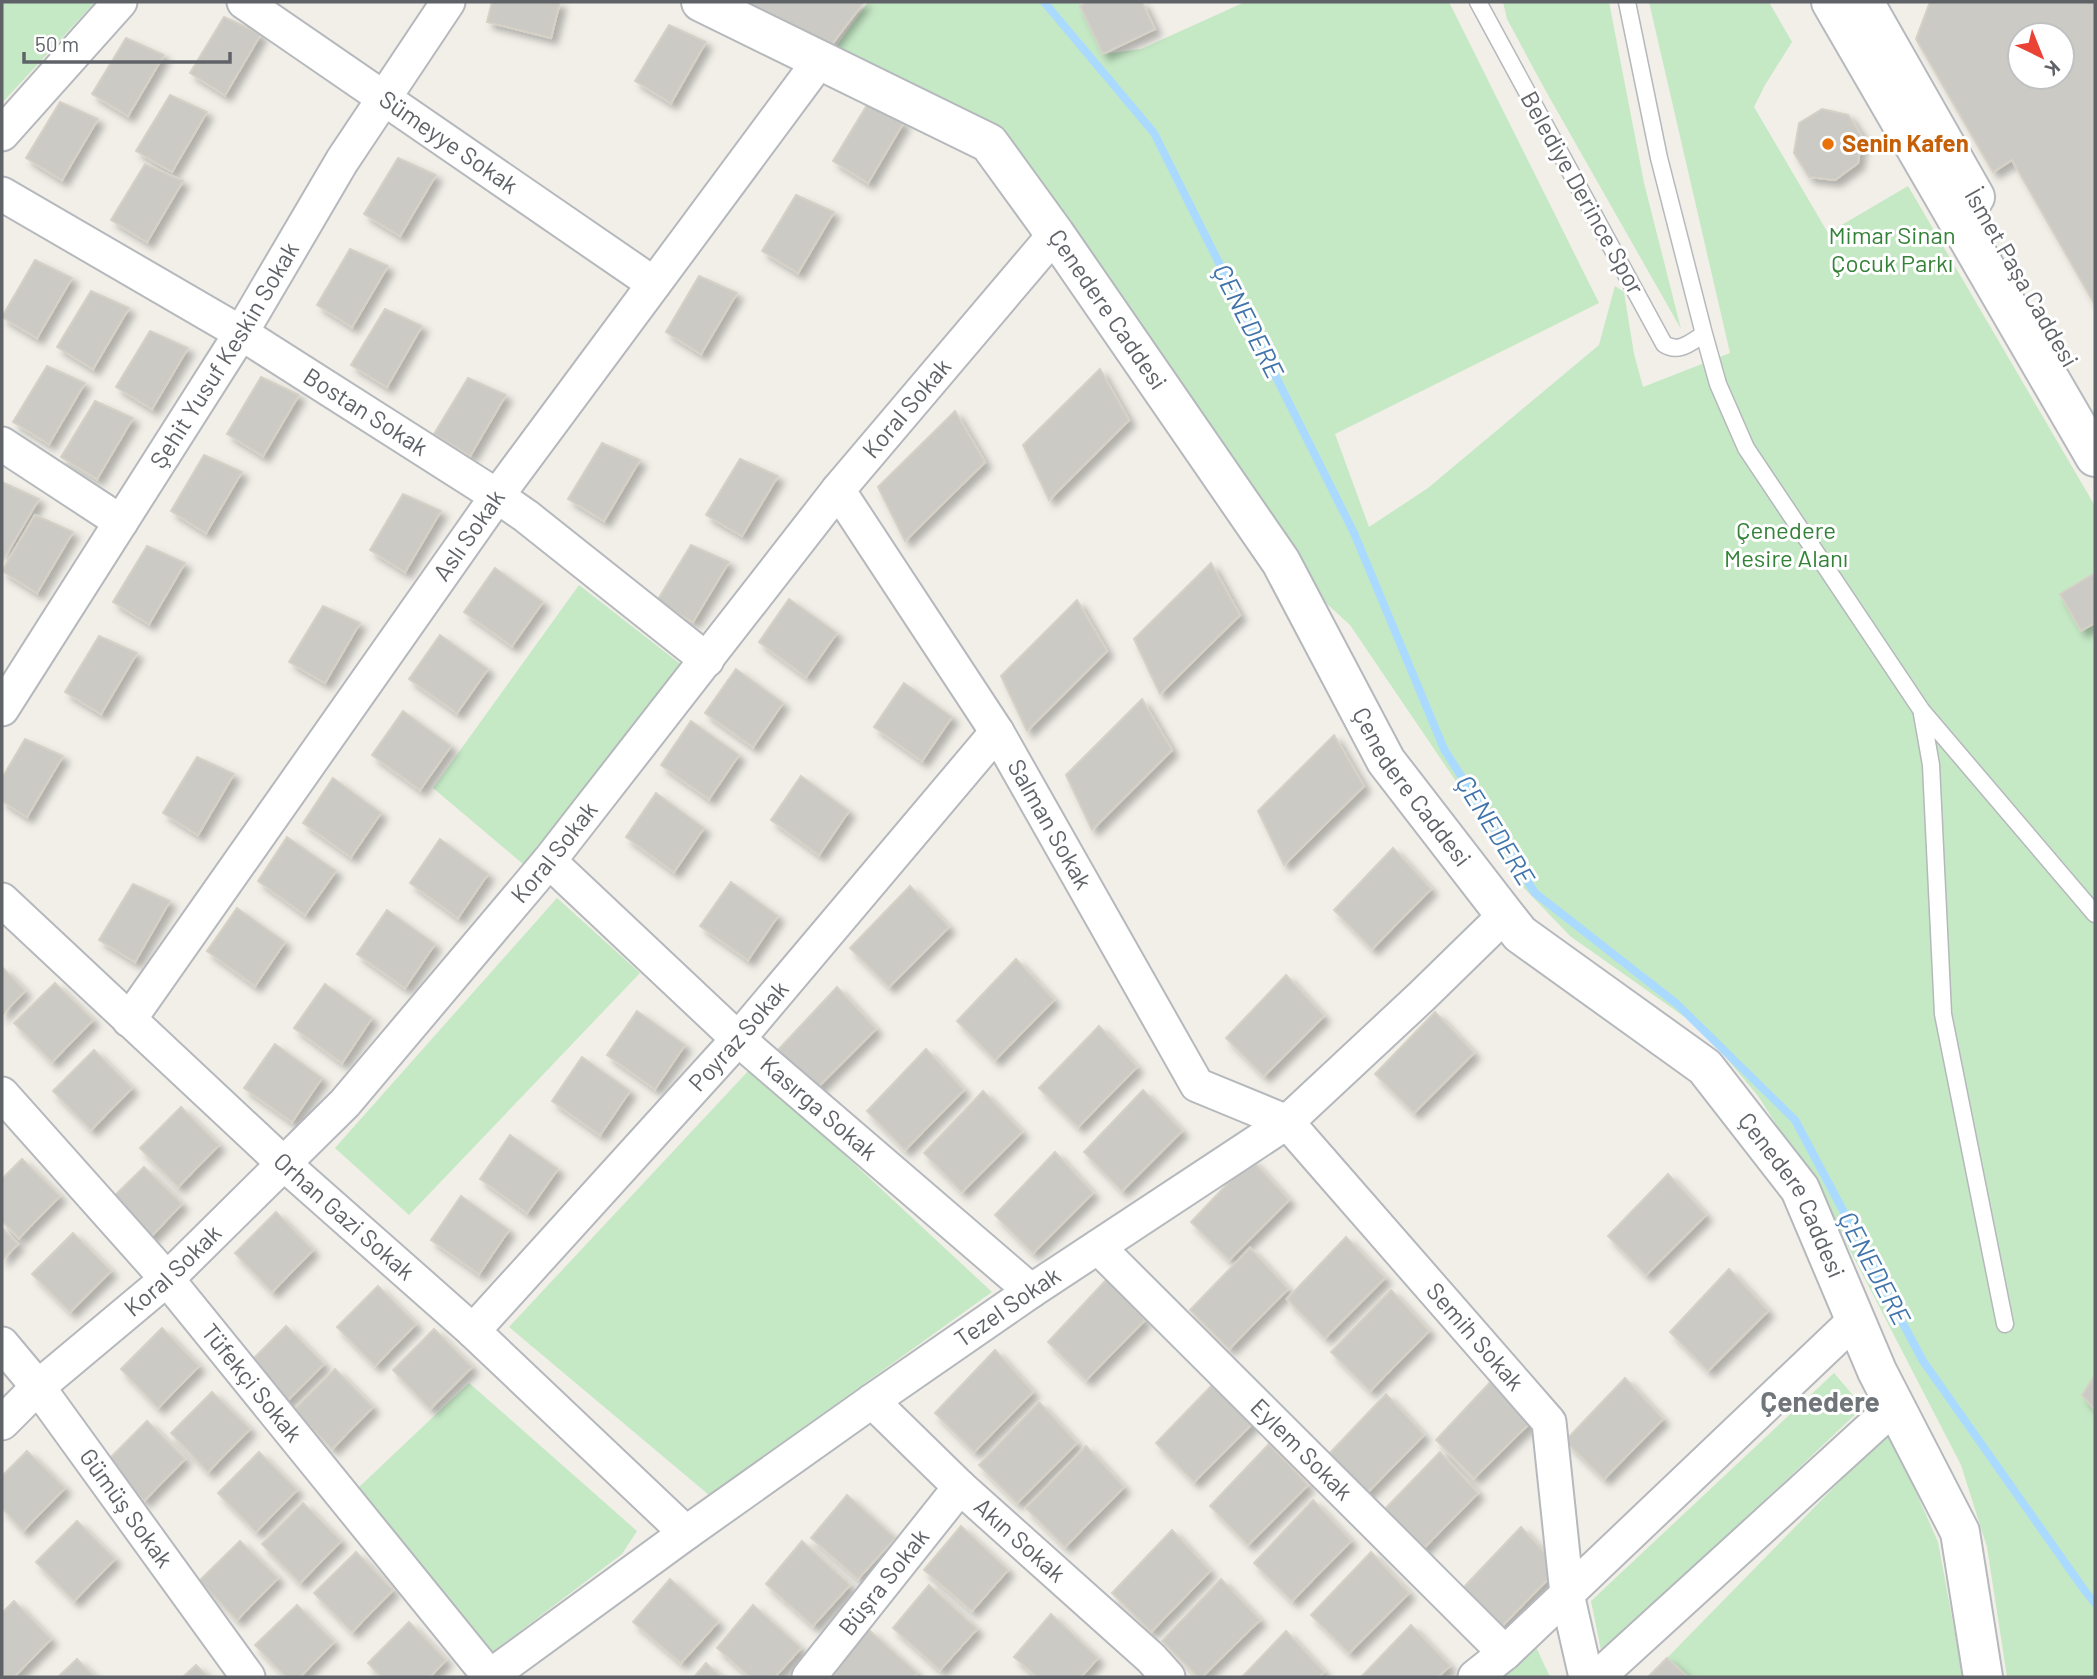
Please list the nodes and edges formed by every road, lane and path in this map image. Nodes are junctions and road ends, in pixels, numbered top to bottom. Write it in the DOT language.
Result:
graph roads {
  1 [pos="120,2"];
  2 [pos="244,2"];
  3 [pos="448,2"];
  4 [pos="701,2"];
  5 [pos="1478,2"];
  6 [pos="1626,2"];
  7 [pos="1831,2"];
  8 [pos="1864,2"];
  9 [pos="820,60"];
  10 [pos="384,99"];
  11 [pos="2,134"];
  12 [pos="2,194"];
  13 [pos="1055,234"];
  14 [pos="654,284"];
  15 [pos="241,332"];
  16 [pos="1704,334"];
  17 [pos="2095,409"];
  18 [pos="2,444"];
  19 [pos="2095,457"];
  20 [pos="838,490"];
  21 [pos="497,496"];
  22 [pos="121,522"];
  23 [pos="707,660"];
  24 [pos="2,709"];
  25 [pos="1922,711"];
  26 [pos="997,732"];
  27 [pos="549,861"];
  28 [pos="2,900"];
  29 [pos="2095,914"];
  30 [pos="1505,915"];
  31 [pos="129,1020"];
  32 [pos="738,1039"];
  33 [pos="2,1094"];
  34 [pos="1287,1122"];
  35 [pos="283,1163"];
  36 [pos="1098,1247"];
  37 [pos="167,1279"];
  38 [pos="1031,1291"];
  39 [pos="1856,1320"];
  40 [pos="2006,1324"];
  41 [pos="473,1331"];
  42 [pos="2,1344"];
  43 [pos="38,1387"];
  44 [pos="872,1402"];
  45 [pos="1895,1406"];
  46 [pos="2,1423"];
  47 [pos="960,1487"];
  48 [pos="686,1533"];
  49 [pos="1567,1594"];
  50 [pos="1505,1653"];
  51 [pos="1151,1671"];
  52 [pos="248,1677"];
  53 [pos="490,1677"];
  54 [pos="809,1677"];
  55 [pos="1475,1677"];
  56 [pos="1586,1677"];
  57 [pos="1598,1677"];
  58 [pos="1983,1677"];
  1 -- 11 [label="street"];
  2 -- 10 [label="street, Sümeyye Sokak"];
  3 -- 10 [label="street, Şehit Yusuf Keskin Sokak"];
  4 -- 9 [label="street, Çenedere Caddesi"];
  5 -- 16 [label="lane, Belediye Derince Spor"];
  6 -- 16 [label="lane"];
  7 -- 19 [label="street, İsmet Paşa Caddesi"];
  8 -- 17 [label="street, İsmet Paşa Caddesi"];
  9 -- 13 [label="street, Çenedere Caddesi"];
  9 -- 14 [label="street, Aslı Sokak"];
  10 -- 14 [label="street, Sümeyye Sokak"];
  10 -- 15 [label="street, Şehit Yusuf Keskin Sokak"];
  12 -- 15 [label="street, Bostan Sokak"];
  13 -- 20 [label="street, Koral Sokak"];
  13 -- 30 [label="street, Çenedere Caddesi"];
  14 -- 21 [label="street, Aslı Sokak"];
  15 -- 21 [label="street, Bostan Sokak"];
  15 -- 22 [label="street, Şehit Yusuf Keskin Sokak"];
  16 -- 25 [label="lane"];
  18 -- 22 [label="street"];
  20 -- 23 [label="street, Koral Sokak"];
  20 -- 26 [label="street, Salman Sokak"];
  21 -- 23 [label="street, Bostan Sokak"];
  21 -- 31 [label="street, Aslı Sokak"];
  22 -- 24 [label="street, Şehit Yusuf Keskin Sokak"];
  23 -- 27 [label="street, Koral Sokak"];
  25 -- 29 [label="lane"];
  25 -- 40 [label="lane"];
  26 -- 32 [label="street, Poyraz Sokak"];
  26 -- 34 [label="street, Salman Sokak"];
  27 -- 32 [label="street, Kasırga Sokak"];
  27 -- 35 [label="street, Koral Sokak"];
  28 -- 31 [label="street, Orhan Gazi Sokak"];
  30 -- 34 [label="street, Tezel Sokak"];
  30 -- 39 [label="street, Çenedere Caddesi"];
  31 -- 35 [label="street, Orhan Gazi Sokak"];
  32 -- 38 [label="street, Kasırga Sokak"];
  32 -- 41 [label="street, Poyraz Sokak"];
  33 -- 37 [label="street, Tüfekçi Sokak"];
  34 -- 36 [label="street, Tezel Sokak"];
  34 -- 49 [label="street, Semih Sokak"];
  35 -- 37 [label="street, Koral Sokak"];
  35 -- 41 [label="street, Orhan Gazi Sokak"];
  36 -- 38 [label="street, Tezel Sokak"];
  36 -- 50 [label="street, Eylem Sokak"];
  37 -- 43 [label="street, Koral Sokak"];
  37 -- 53 [label="street, Tüfekçi Sokak"];
  38 -- 44 [label="street, Tezel Sokak"];
  39 -- 45 [label="street, Çenedere Caddesi"];
  39 -- 49 [label="street"];
  41 -- 48 [label="street, Orhan Gazi Sokak"];
  42 -- 43 [label="street, Gümüş Sokak"];
  43 -- 46 [label="street, Koral Sokak"];
  43 -- 52 [label="street, Gümüş Sokak"];
  44 -- 47 [label="street, Akın Sokak"];
  44 -- 48 [label="street, Tezel Sokak"];
  45 -- 57 [label="street"];
  45 -- 58 [label="street, Çenedere Caddesi"];
  47 -- 51 [label="street, Akın Sokak"];
  47 -- 54 [label="street, Büşra Sokak"];
  48 -- 53 [label="street, Tezel Sokak"];
  49 -- 50 [label="street"];
  49 -- 56 [label="street, Semih Sokak"];
  50 -- 55 [label="street"];
}
